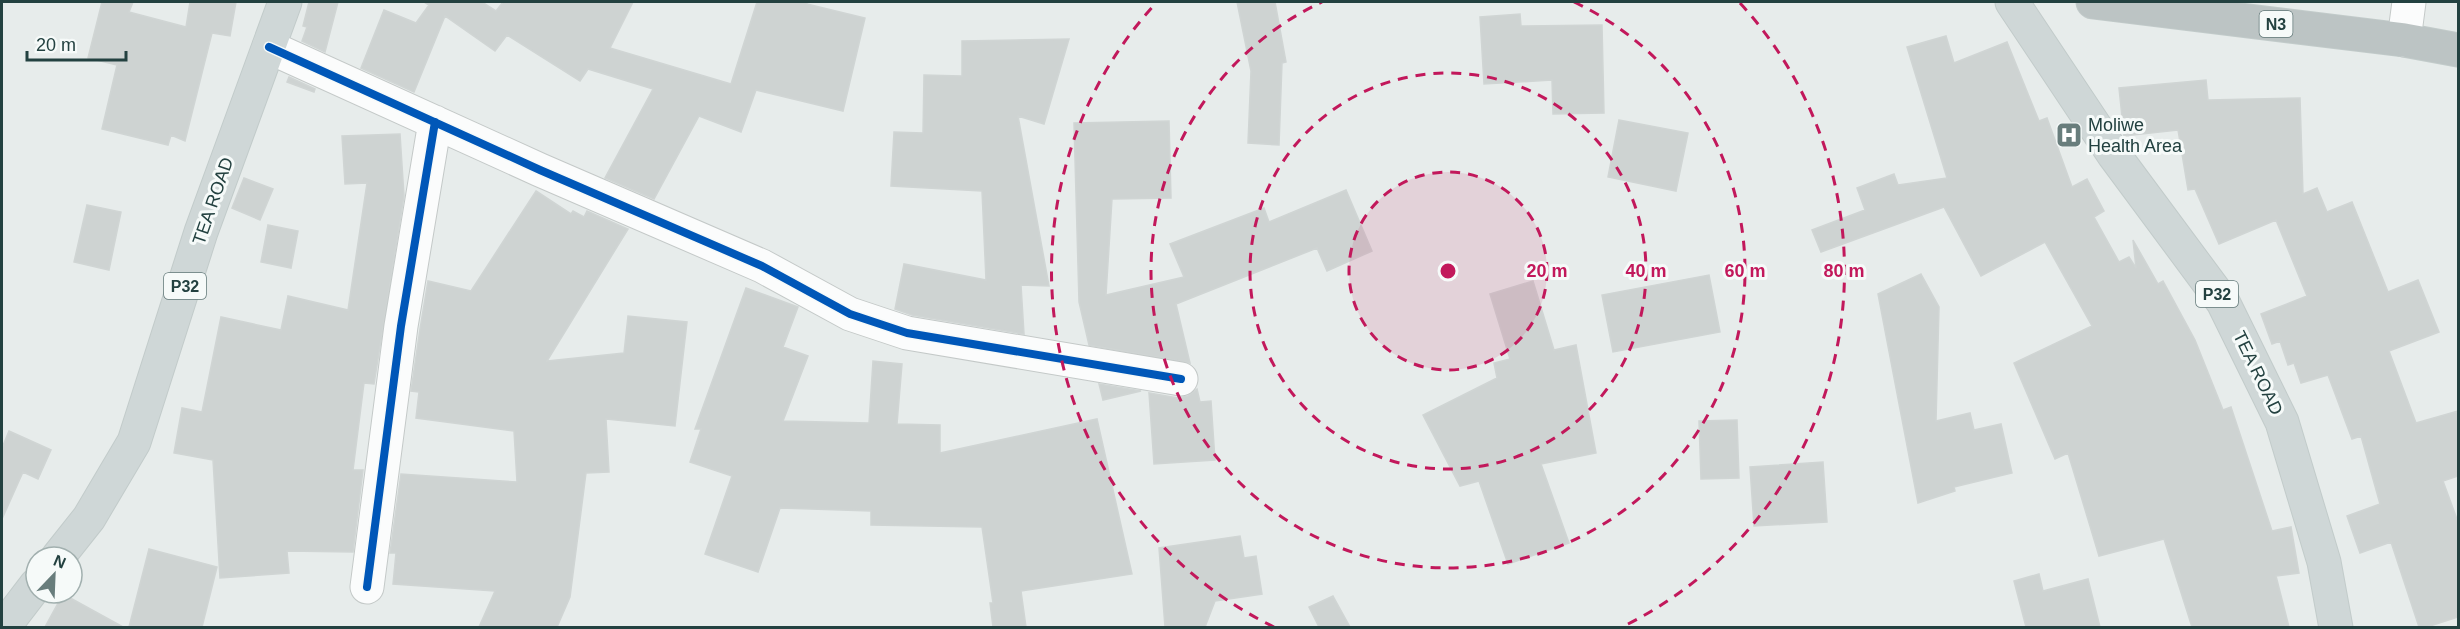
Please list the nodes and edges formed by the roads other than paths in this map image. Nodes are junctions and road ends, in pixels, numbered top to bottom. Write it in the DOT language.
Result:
graph roads {
  1 [pos="285,2"];
  2 [pos="2012,2"];
  3 [pos="2093,2"];
  4 [pos="2409,2"];
  5 [pos="2404,40"];
  6 [pos="269,47"];
  7 [pos="2458,50"];
  8 [pos="435,122"];
  9 [pos="1181,379"];
  10 [pos="68,545"];
  11 [pos="367,587"];
  12 [pos="24,600"];
  13 [pos="3,627"];
  14 [pos="2336,627"];
  1 -- 6 [label="main road, TEA ROAD / P32"];
  2 -- 14 [label="main road, TEA ROAD / P32"];
  3 -- 5 [label="highway, N3"];
  4 -- 5 [label="street"];
  5 -- 7 [label="highway, N3"];
  6 -- 8 [label="street"];
  6 -- 10 [label="main road, TEA ROAD / P32"];
  8 -- 9 [label="street"];
  8 -- 11 [label="street"];
  12 -- 13 [label="main road"];
}
